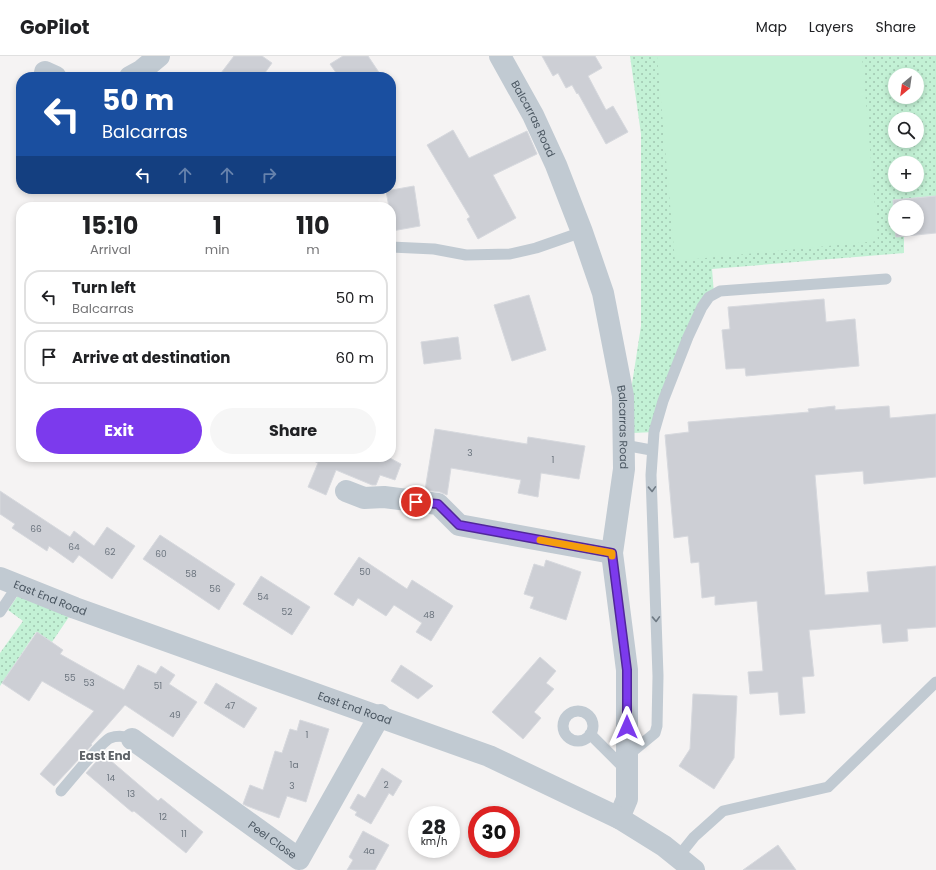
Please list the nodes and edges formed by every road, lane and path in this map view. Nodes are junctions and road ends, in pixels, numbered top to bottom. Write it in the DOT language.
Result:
graph roads {
  1 [pos="159,56"];
  2 [pos="500,56"];
  3 [pos="139,72"];
  4 [pos="582,232"];
  5 [pos="396,247"];
  6 [pos="886,279"];
  7 [pos="624,445"];
  8 [pos="651,450"];
  9 [pos="346,491"];
  10 [pos="612,553"];
  11 [pos="9,581"];
  12 [pos="0,612"];
  13 [pos="936,682"];
  14 [pos="380,715"];
  15 [pos="590,734"];
  16 [pos="132,739"];
  17 [pos="627,764"];
  18 [pos="60,791"];
  19 [pos="619,818"];
  20 [pos="686,864"];
  1 -- 3 [label="street"];
  2 -- 4 [label="street, Balcarras Road"];
  4 -- 5 [label="lane"];
  4 -- 7 [label="street, Balcarras Road"];
  6 -- 8 [label="lane"];
  7 -- 8 [label="lane"];
  7 -- 10 [label="street, Balcarras Road"];
  8 -- 17 [label="lane, one-way"];
  9 -- 10 [label="street"];
  10 -- 17 [label="street, Balcarras Road"];
  11 -- 12 [label="lane"];
  11 -- 14 [label="street, East End Road"];
  13 -- 20 [label="lane"];
  14 -- 16 [label="street, Peel Close"];
  14 -- 19 [label="street, East End Road"];
  15 -- 17 [label="lane"];
  16 -- 18 [label="lane"];
  17 -- 19 [label="street, Balcarras Road"];
  19 -- 20 [label="street, East End Road"];
}
